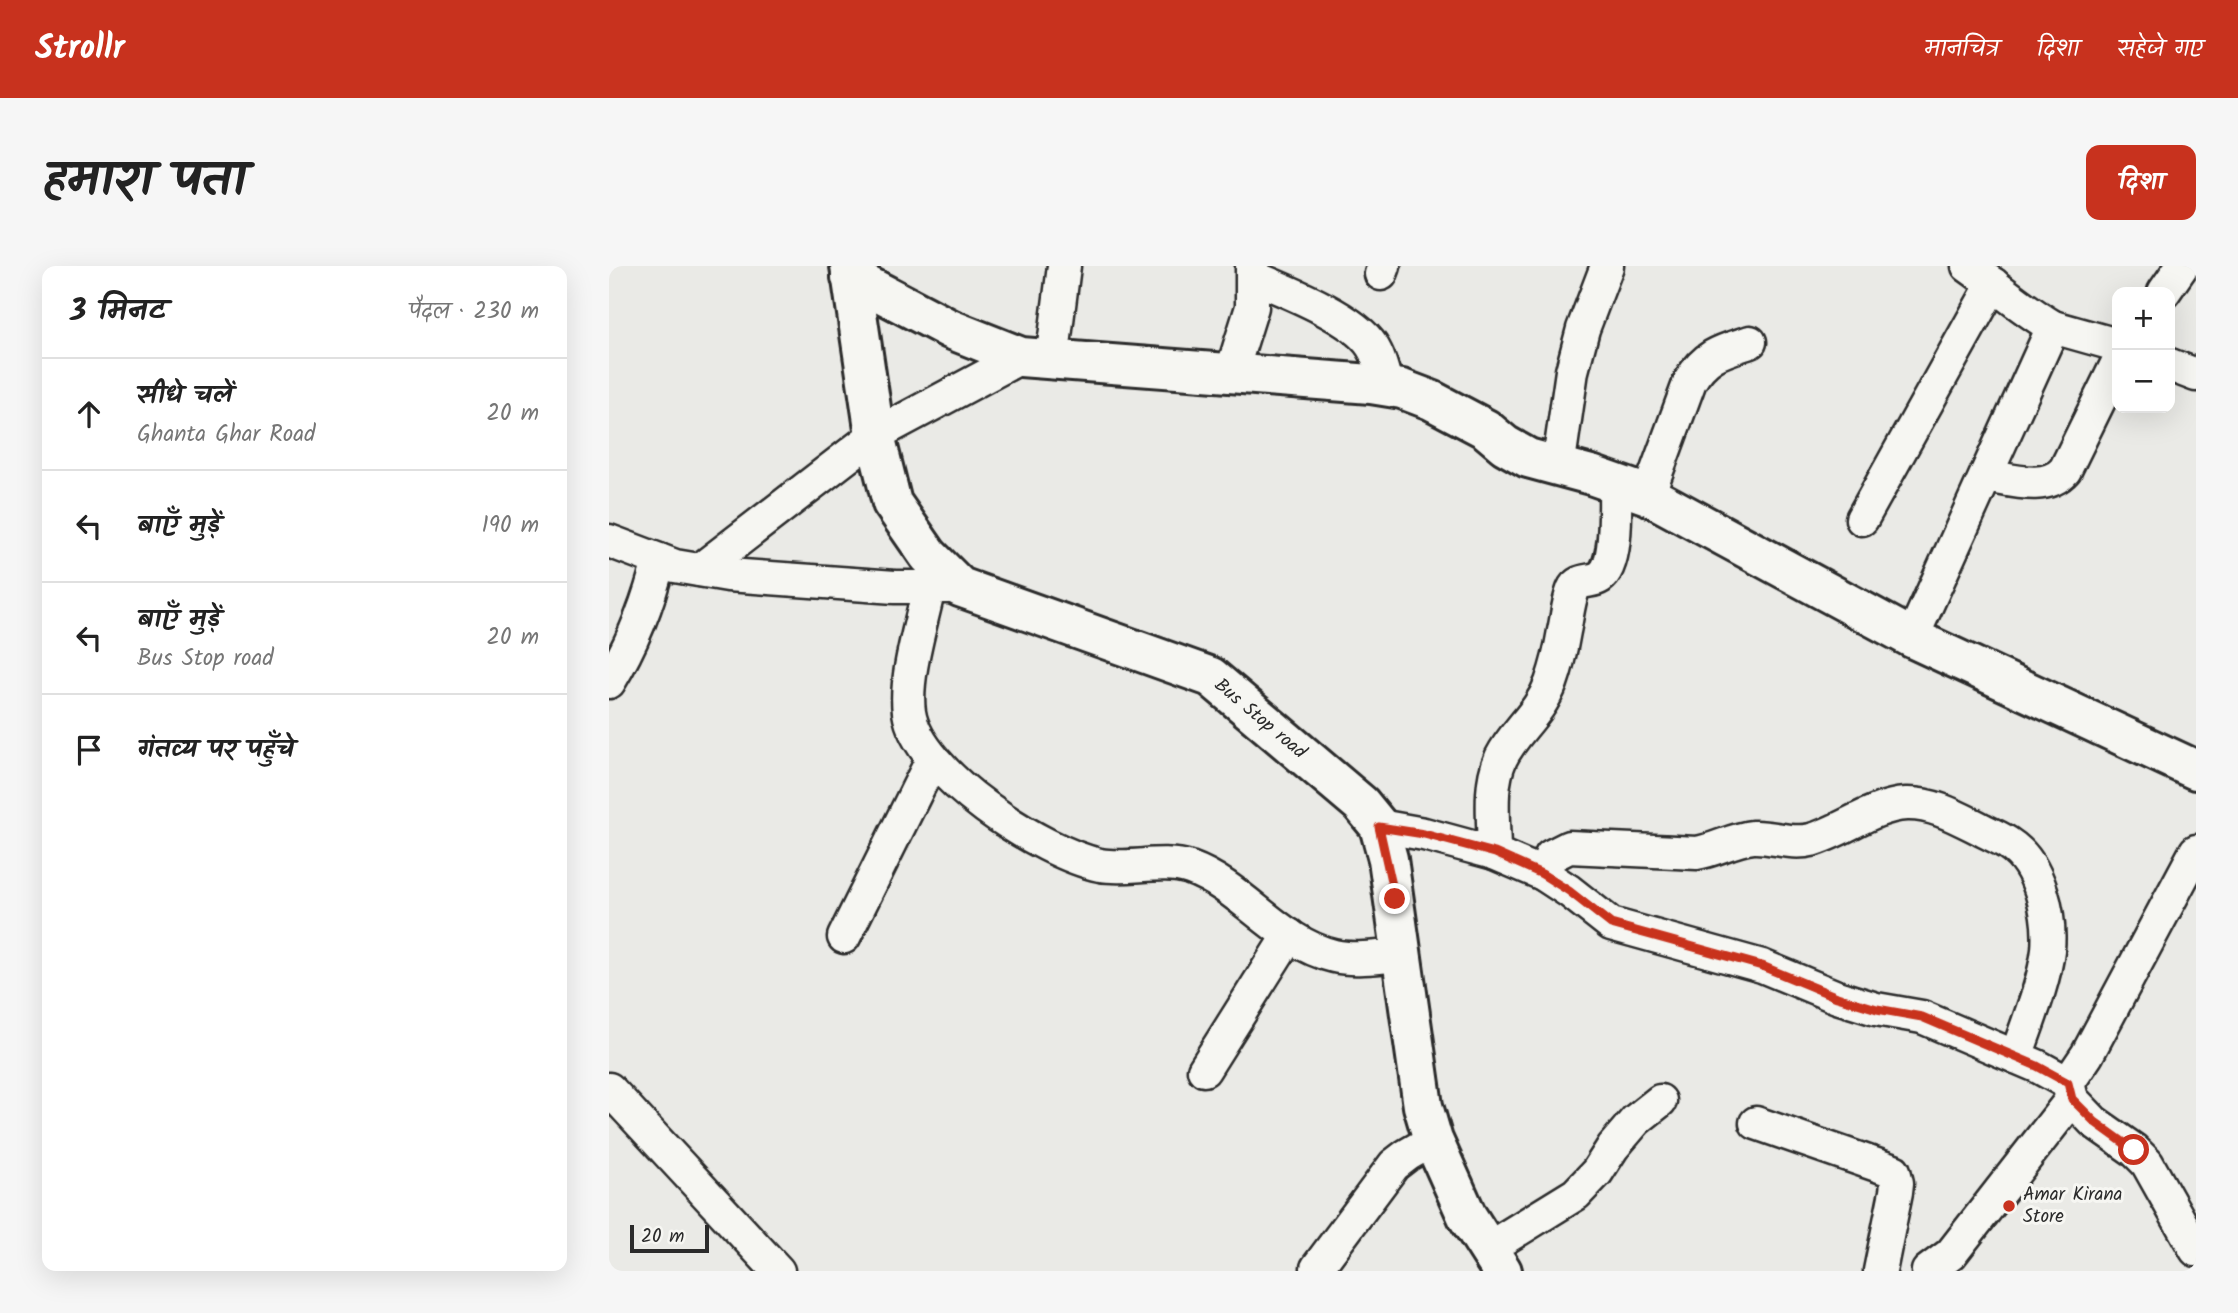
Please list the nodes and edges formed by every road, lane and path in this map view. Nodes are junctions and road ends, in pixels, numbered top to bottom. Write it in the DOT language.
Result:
graph roads {
  1 [pos="1064,266"];
  2 [pos="1607,266"];
  3 [pos="2182,266"];
  4 [pos="851,272"];
  5 [pos="1252,272"];
  6 [pos="1980,275"];
  7 [pos="2167,287"];
  8 [pos="2053,327"];
  9 [pos="1750,342"];
  10 [pos="2112,344"];
  11 [pos="1037,359"];
  12 [pos="2175,367"];
  13 [pos="1231,374"];
  14 [pos="2112,374"];
  15 [pos="2196,375"];
  16 [pos="1387,387"];
  17 [pos="875,435"];
  18 [pos="1558,468"];
  19 [pos="1986,476"];
  20 [pos="1632,490"];
  21 [pos="1862,519"];
  22 [pos="609,541"];
  23 [pos="659,560"];
  24 [pos="700,570"];
  25 [pos="945,587"];
  26 [pos="1912,638"];
  27 [pos="609,682"];
  28 [pos="932,760"];
  29 [pos="2196,770"];
  30 [pos="1379,827"];
  31 [pos="2196,850"];
  32 [pos="1495,853"];
  33 [pos="1542,874"];
  34 [pos="1289,935"];
  35 [pos="844,937"];
  36 [pos="1403,955"];
  37 [pos="2016,1057"];
  38 [pos="1204,1070"];
  39 [pos="609,1089"];
  40 [pos="2070,1091"];
  41 [pos="1660,1101"];
  42 [pos="1756,1123"];
  43 [pos="1433,1140"];
  44 [pos="2196,1250"];
  45 [pos="1495,1260"];
  46 [pos="1317,1268"];
  47 [pos="774,1269"];
  48 [pos="1880,1271"];
  49 [pos="1928,1271"];
  1 -- 11 [label="street"];
  2 -- 18 [label="street"];
  3 -- 7 [label="street"];
  4 -- 11 [label="street"];
  4 -- 17 [label="street, Bus Stop road"];
  5 -- 13 [label="street"];
  5 -- 16 [label="street"];
  6 -- 8 [label="street"];
  6 -- 21 [label="street"];
  8 -- 10 [label="street"];
  8 -- 19 [label="street"];
  9 -- 20 [label="street"];
  11 -- 13 [label="street"];
  11 -- 17 [label="street"];
  12 -- 15 [label="street"];
  13 -- 16 [label="street"];
  14 -- 19 [label="street"];
  16 -- 18 [label="street"];
  17 -- 24 [label="street"];
  17 -- 25 [label="street, Bus Stop road"];
  18 -- 20 [label="street"];
  19 -- 26 [label="street"];
  20 -- 26 [label="street"];
  20 -- 32 [label="street"];
  22 -- 23 [label="street"];
  23 -- 24 [label="street"];
  23 -- 27 [label="street"];
  24 -- 25 [label="street"];
  25 -- 28 [label="street"];
  25 -- 30 [label="street, Bus Stop road"];
  26 -- 29 [label="street"];
  28 -- 34 [label="street"];
  28 -- 35 [label="street"];
  30 -- 32 [label="street"];
  30 -- 36 [label="street, Bus Stop road"];
  31 -- 40 [label="street"];
  32 -- 33 [label="street"];
  33 -- 37 [label="street"];
  33 -- 37 [label="street"];
  34 -- 36 [label="street"];
  34 -- 38 [label="street"];
  36 -- 43 [label="street, Bus Stop road"];
  37 -- 40 [label="street"];
  39 -- 47 [label="street"];
  40 -- 44 [label="street"];
  40 -- 49 [label="street"];
  41 -- 45 [label="street"];
  42 -- 48 [label="street"];
  43 -- 45 [label="street, Bus Stop road"];
  43 -- 46 [label="street"];
}
